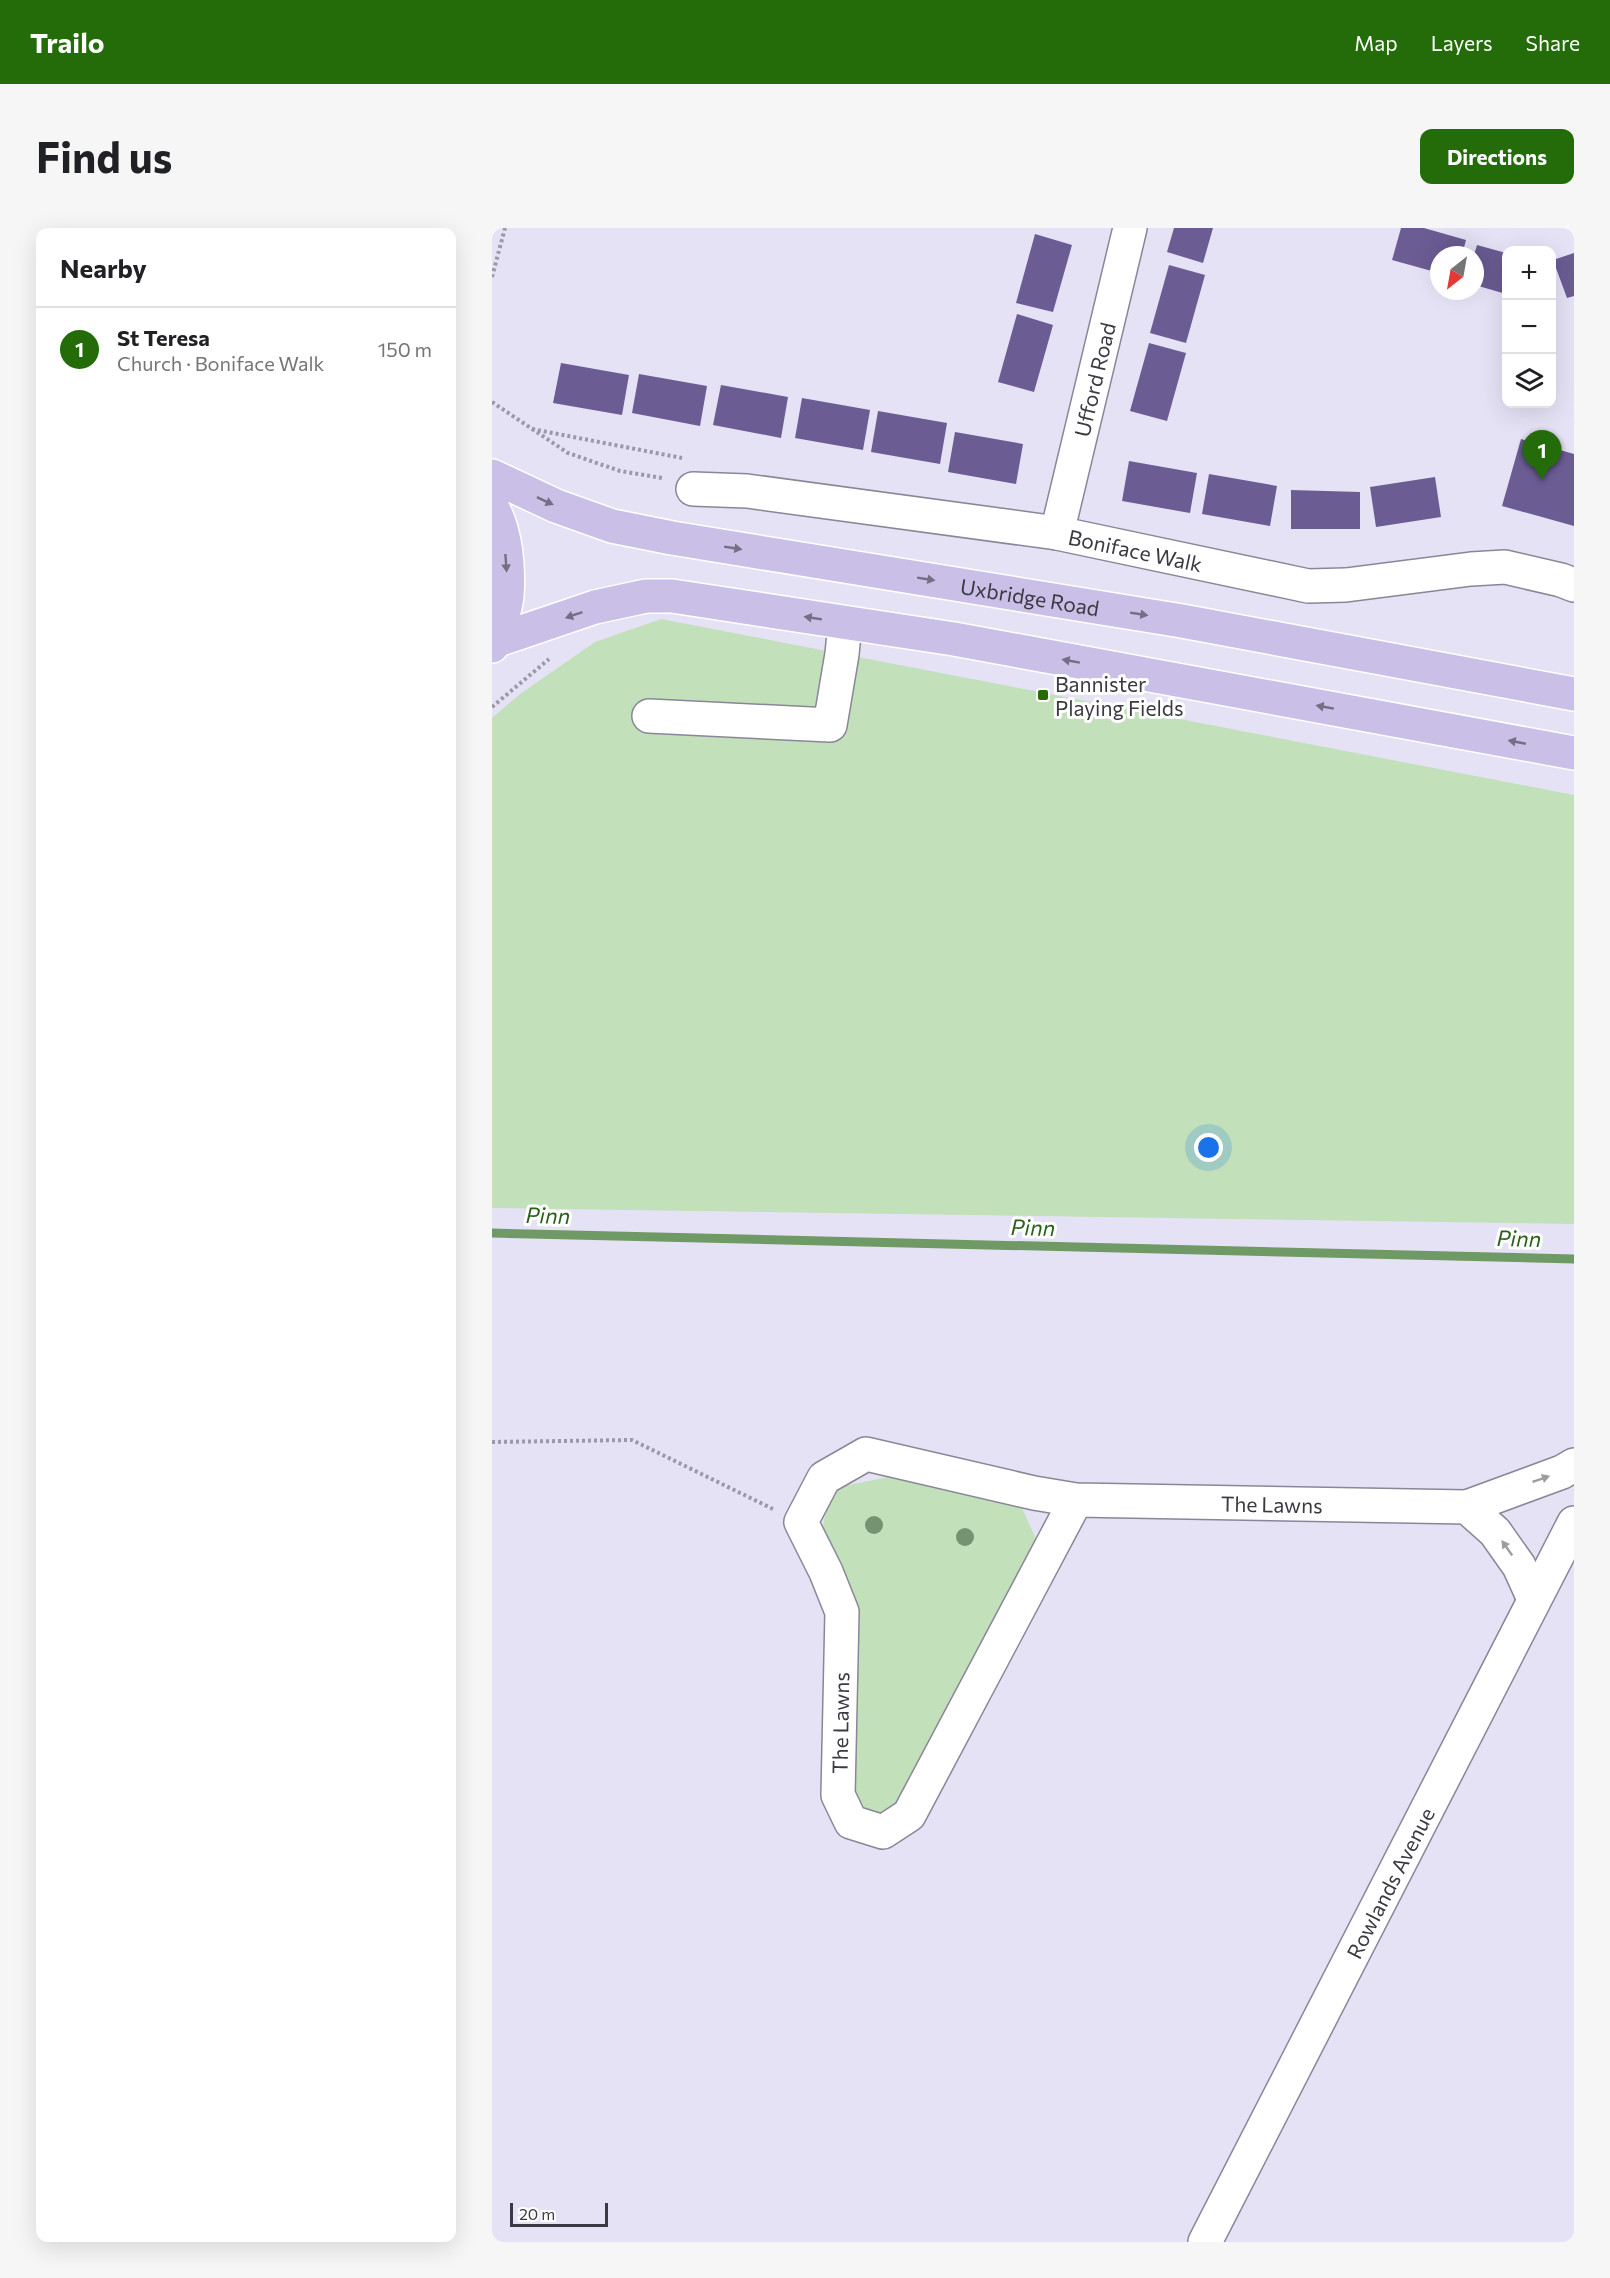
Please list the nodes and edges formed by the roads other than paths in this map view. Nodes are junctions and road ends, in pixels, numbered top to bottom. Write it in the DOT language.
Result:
graph roads {
  1 [pos="1130,228"];
  2 [pos="492,476"];
  3 [pos="684,476"];
  4 [pos="492,507"];
  5 [pos="1058,533"];
  6 [pos="1574,585"];
  7 [pos="845,623"];
  8 [pos="494,644"];
  9 [pos="1574,694"];
  10 [pos="650,716"];
  11 [pos="1574,753"];
  12 [pos="1574,1464"];
  13 [pos="1076,1500"];
  14 [pos="1467,1507"];
  15 [pos="1574,1523"];
  16 [pos="1534,1599"];
  17 [pos="1205,2242"];
  1 -- 5 [label="street, Ufford Road"];
  2 -- 9 [label="main road, Uxbridge Road, one-way"];
  3 -- 5 [label="street, Boniface Walk"];
  4 -- 8 [label="main road, one-way"];
  5 -- 6 [label="street, Boniface Walk"];
  7 -- 8 [label="main road, one-way"];
  7 -- 10 [label="street"];
  11 -- 7 [label="main road, one-way"];
  14 -- 12 [label="street, one-way"];
  13 -- 13 [label="street, The Lawns"];
  13 -- 14 [label="street, The Lawns"];
  16 -- 14 [label="street, one-way"];
  15 -- 16 [label="street, Rowlands Avenue"];
  16 -- 17 [label="street, Rowlands Avenue"];
}
